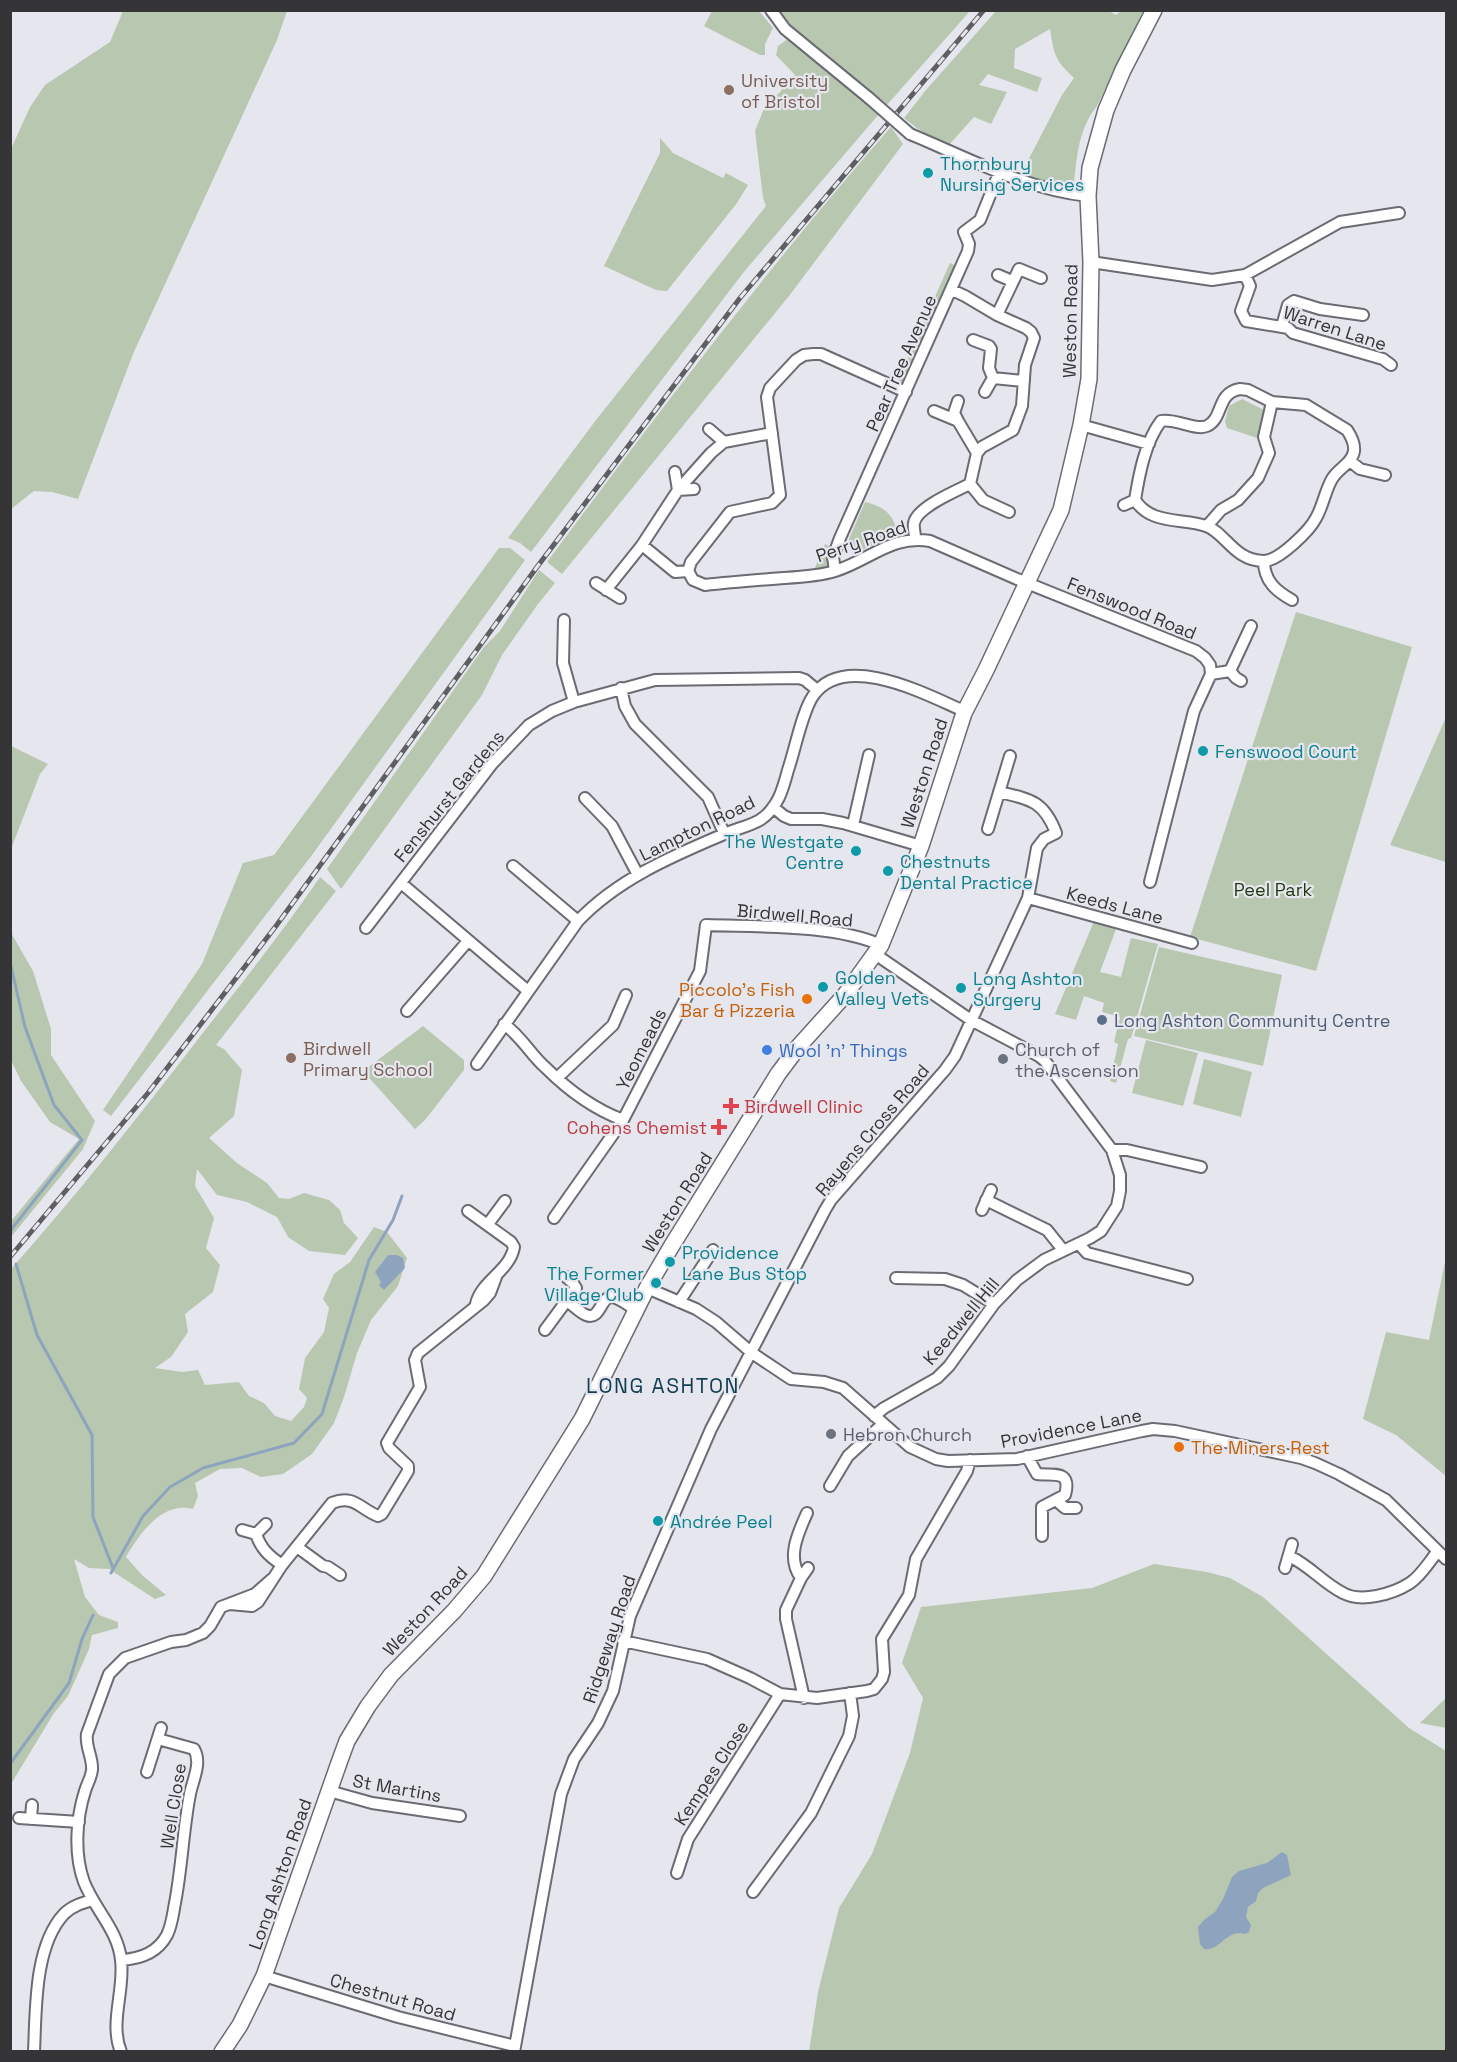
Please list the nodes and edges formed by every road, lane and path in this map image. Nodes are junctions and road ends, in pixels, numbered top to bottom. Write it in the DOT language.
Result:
graph roads {
  1 [pos="771,10"];
  2 [pos="1154,10"];
  3 [pos="999,173"];
  4 [pos="1088,196"];
  5 [pos="1399,213"];
  6 [pos="1091,262"];
  7 [pos="998,274"];
  8 [pos="1245,274"];
  9 [pos="1041,278"];
  10 [pos="1012,281"];
  11 [pos="952,290"];
  12 [pos="997,315"];
  13 [pos="1363,315"];
  14 [pos="1282,327"];
  15 [pos="973,340"];
  16 [pos="1391,365"];
  17 [pos="993,378"];
  18 [pos="1024,381"];
  19 [pos="906,392"];
  20 [pos="985,392"];
  21 [pos="958,401"];
  22 [pos="1272,402"];
  23 [pos="934,411"];
  24 [pos="958,421"];
  25 [pos="1081,425"];
  26 [pos="709,429"];
  27 [pos="772,433"];
  28 [pos="723,442"];
  29 [pos="1149,444"];
  30 [pos="977,453"];
  31 [pos="1350,461"];
  32 [pos="675,472"];
  33 [pos="1385,476"];
  34 [pos="970,484"];
  35 [pos="694,489"];
  36 [pos="678,490"];
  37 [pos="1135,500"];
  38 [pos="1124,505"];
  39 [pos="1009,512"];
  40 [pos="1207,526"];
  41 [pos="915,538"];
  42 [pos="642,545"];
  43 [pos="1264,561"];
  44 [pos="688,571"];
  45 [pos="834,571"];
  46 [pos="596,583"];
  47 [pos="1027,583"];
  48 [pos="606,590"];
  49 [pos="620,598"];
  50 [pos="1292,600"];
  51 [pos="564,620"];
  52 [pos="1258,642"];
  53 [pos="1230,671"];
  54 [pos="1211,674"];
  55 [pos="1241,681"];
  56 [pos="621,688"];
  57 [pos="817,690"];
  58 [pos="574,702"];
  59 [pos="964,711"];
  60 [pos="869,755"];
  61 [pos="1010,756"];
  62 [pos="999,792"];
  63 [pos="585,798"];
  64 [pos="774,807"];
  65 [pos="853,825"];
  66 [pos="988,829"];
  67 [pos="724,833"];
  68 [pos="921,846"];
  69 [pos="513,866"];
  70 [pos="638,874"];
  71 [pos="1150,882"];
  72 [pos="401,883"];
  73 [pos="1028,898"];
  74 [pos="578,921"];
  75 [pos="706,925"];
  76 [pos="366,928"];
  77 [pos="468,941"];
  78 [pos="1192,943"];
  79 [pos="878,949"];
  80 [pos="528,991"];
  81 [pos="626,995"];
  82 [pos="406,1011"];
  83 [pos="971,1020"];
  84 [pos="504,1024"];
  85 [pos="477,1064"];
  86 [pos="557,1078"];
  87 [pos="623,1120"];
  88 [pos="1112,1150"];
  89 [pos="1201,1167"];
  90 [pos="986,1200"];
  91 [pos="505,1202"];
  92 [pos="468,1211"];
  93 [pos="554,1218"];
  94 [pos="488,1224"];
  95 [pos="1079,1244"];
  96 [pos="713,1250"];
  97 [pos="1063,1250"];
  98 [pos="567,1277"];
  99 [pos="896,1278"];
  100 [pos="1187,1279"];
  101 [pos="647,1288"];
  102 [pos="567,1301"];
  103 [pos="679,1302"];
  104 [pos="994,1304"];
  105 [pos="636,1310"];
  106 [pos="546,1330"];
  107 [pos="752,1353"];
  108 [pos="874,1416"];
  109 [pos="884,1424"];
  110 [pos="1027,1456"];
  111 [pos="970,1460"];
  112 [pos="830,1486"];
  113 [pos="1057,1501"];
  114 [pos="1076,1508"];
  115 [pos="807,1513"];
  116 [pos="266,1524"];
  117 [pos="242,1530"];
  118 [pos="256,1534"];
  119 [pos="1042,1536"];
  120 [pos="1292,1545"];
  121 [pos="297,1547"];
  122 [pos="1442,1555"];
  123 [pos="1289,1556"];
  124 [pos="282,1565"];
  125 [pos="809,1568"];
  126 [pos="1285,1568"];
  127 [pos="340,1575"];
  128 [pos="801,1578"];
  129 [pos="623,1641"];
  130 [pos="850,1693"];
  131 [pos="780,1694"];
  132 [pos="804,1698"];
  133 [pos="368,1706"];
  134 [pos="147,1772"];
  135 [pos="329,1791"];
  136 [pos="33,1805"];
  137 [pos="460,1816"];
  138 [pos="19,1818"];
  139 [pos="31,1819"];
  140 [pos="79,1822"];
  141 [pos="676,1873"];
  142 [pos="753,1892"];
  143 [pos="92,1900"];
  144 [pos="121,1960"];
  145 [pos="264,1976"];
  146 [pos="514,2049"];
  147 [pos="34,2052"];
  148 [pos="121,2052"];
  149 [pos="222,2052"];
  1 -- 3 [label="street, bridge"];
  2 -- 4 [label="street, Weston Road"];
  3 -- 4 [label="street"];
  3 -- 11 [label="street, Pear Tree Avenue"];
  4 -- 6 [label="street, Weston Road"];
  5 -- 8 [label="street"];
  6 -- 8 [label="street"];
  6 -- 25 [label="street, Weston Road"];
  7 -- 10 [label="street"];
  8 -- 14 [label="street, Warren Lane"];
  9 -- 10 [label="street"];
  10 -- 12 [label="street"];
  11 -- 12 [label="street"];
  11 -- 19 [label="street, Pear Tree Avenue"];
  12 -- 18 [label="street"];
  13 -- 14 [label="street"];
  14 -- 16 [label="street, Warren Lane"];
  15 -- 17 [label="street"];
  17 -- 18 [label="street"];
  17 -- 20 [label="street"];
  18 -- 30 [label="street"];
  19 -- 27 [label="street"];
  19 -- 45 [label="street, Pear Tree Avenue"];
  21 -- 24 [label="street"];
  22 -- 29 [label="street"];
  22 -- 31 [label="street"];
  22 -- 40 [label="street"];
  23 -- 24 [label="street"];
  24 -- 30 [label="street"];
  25 -- 29 [label="street"];
  25 -- 47 [label="street, Weston Road"];
  26 -- 28 [label="street"];
  27 -- 28 [label="street"];
  27 -- 44 [label="street"];
  28 -- 36 [label="street"];
  29 -- 37 [label="street"];
  30 -- 34 [label="street"];
  31 -- 33 [label="street"];
  31 -- 43 [label="street"];
  32 -- 36 [label="street"];
  34 -- 39 [label="street"];
  34 -- 41 [label="street"];
  35 -- 36 [label="street"];
  36 -- 42 [label="street"];
  37 -- 38 [label="street"];
  37 -- 40 [label="street"];
  40 -- 43 [label="street"];
  41 -- 45 [label="street, Perry Road"];
  41 -- 47 [label="street, Perry Road"];
  42 -- 44 [label="street, Perry Road"];
  42 -- 48 [label="street"];
  43 -- 50 [label="street"];
  44 -- 45 [label="street, Perry Road"];
  46 -- 48 [label="street"];
  47 -- 54 [label="street, Fenswood Road"];
  47 -- 59 [label="street, Weston Road"];
  48 -- 49 [label="street"];
  51 -- 58 [label="street"];
  52 -- 53 [label="street"];
  53 -- 54 [label="street"];
  53 -- 55 [label="street"];
  54 -- 71 [label="street"];
  56 -- 57 [label="street, Fenshurst Gardens"];
  56 -- 58 [label="street, Fenshurst Gardens"];
  56 -- 67 [label="street"];
  57 -- 59 [label="street"];
  57 -- 64 [label="street, Lampton Road"];
  58 -- 72 [label="street, Fenshurst Gardens"];
  59 -- 68 [label="street, Weston Road"];
  60 -- 65 [label="street"];
  61 -- 62 [label="street"];
  62 -- 66 [label="street"];
  62 -- 73 [label="street, Rayens Cross Road"];
  63 -- 70 [label="street"];
  64 -- 65 [label="street"];
  64 -- 67 [label="street, Lampton Road"];
  65 -- 68 [label="street"];
  67 -- 70 [label="street, Lampton Road"];
  68 -- 79 [label="street, Weston Road"];
  69 -- 74 [label="street"];
  70 -- 74 [label="street, Lampton Road"];
  72 -- 76 [label="street, Fenshurst Gardens"];
  72 -- 77 [label="street"];
  73 -- 78 [label="street, Keeds Lane"];
  73 -- 83 [label="street, Rayens Cross Road"];
  74 -- 80 [label="street, Lampton Road"];
  75 -- 79 [label="street, Birdwell Road"];
  75 -- 87 [label="street, Yeomeads"];
  77 -- 80 [label="street"];
  77 -- 82 [label="street"];
  79 -- 83 [label="street, Keedwell Hill"];
  79 -- 101 [label="street, Weston Road"];
  80 -- 84 [label="street, Lampton Road"];
  81 -- 86 [label="street"];
  83 -- 88 [label="street, Keedwell Hill"];
  83 -- 107 [label="street, Rayens Cross Road"];
  84 -- 85 [label="street, Lampton Road"];
  84 -- 86 [label="street"];
  86 -- 87 [label="street"];
  87 -- 93 [label="street, Yeomeads"];
  88 -- 89 [label="street"];
  88 -- 95 [label="street, Keedwell Hill"];
  90 -- 97 [label="street"];
  91 -- 94 [label="street"];
  92 -- 94 [label="street"];
  94 -- 121 [label="street"];
  95 -- 97 [label="street, Keedwell Hill"];
  95 -- 100 [label="street"];
  96 -- 103 [label="street"];
  97 -- 104 [label="street, Keedwell Hill"];
  98 -- 102 [label="street"];
  99 -- 104 [label="street"];
  101 -- 103 [label="street, Providence Lane"];
  101 -- 105 [label="street, Weston Road"];
  102 -- 105 [label="street"];
  102 -- 106 [label="street"];
  103 -- 107 [label="street, Providence Lane"];
  104 -- 108 [label="street, Keedwell Hill"];
  105 -- 133 [label="street, Weston Road"];
  107 -- 108 [label="street, Providence Lane"];
  107 -- 129 [label="street, Ridgeway Road"];
  108 -- 109 [label="street, Providence Lane"];
  109 -- 111 [label="street, Providence Lane"];
  109 -- 112 [label="street"];
  110 -- 111 [label="street, Providence Lane"];
  110 -- 113 [label="street"];
  110 -- 122 [label="street, Providence Lane"];
  111 -- 130 [label="street"];
  113 -- 114 [label="street"];
  113 -- 119 [label="street"];
  115 -- 128 [label="street"];
  116 -- 118 [label="street"];
  117 -- 118 [label="street"];
  118 -- 124 [label="street"];
  120 -- 123 [label="street"];
  121 -- 124 [label="street"];
  121 -- 127 [label="street"];
  122 -- 123 [label="street"];
  123 -- 126 [label="street"];
  124 -- 140 [label="street"];
  125 -- 128 [label="street"];
  128 -- 132 [label="street"];
  129 -- 131 [label="street"];
  129 -- 146 [label="street, Ridgeway Road"];
  130 -- 132 [label="street"];
  130 -- 142 [label="street"];
  131 -- 132 [label="street"];
  131 -- 141 [label="street, Kempes Close"];
  133 -- 135 [label="street, Long Ashton Road"];
  134 -- 144 [label="street, Well Close"];
  135 -- 137 [label="street, St Martins"];
  135 -- 145 [label="street, Long Ashton Road"];
  136 -- 139 [label="street"];
  138 -- 139 [label="street"];
  139 -- 140 [label="street"];
  140 -- 143 [label="street"];
  143 -- 144 [label="street"];
  143 -- 147 [label="street"];
  144 -- 148 [label="street"];
  145 -- 146 [label="street, Chestnut Road"];
  145 -- 149 [label="street, Long Ashton Road"];
}
